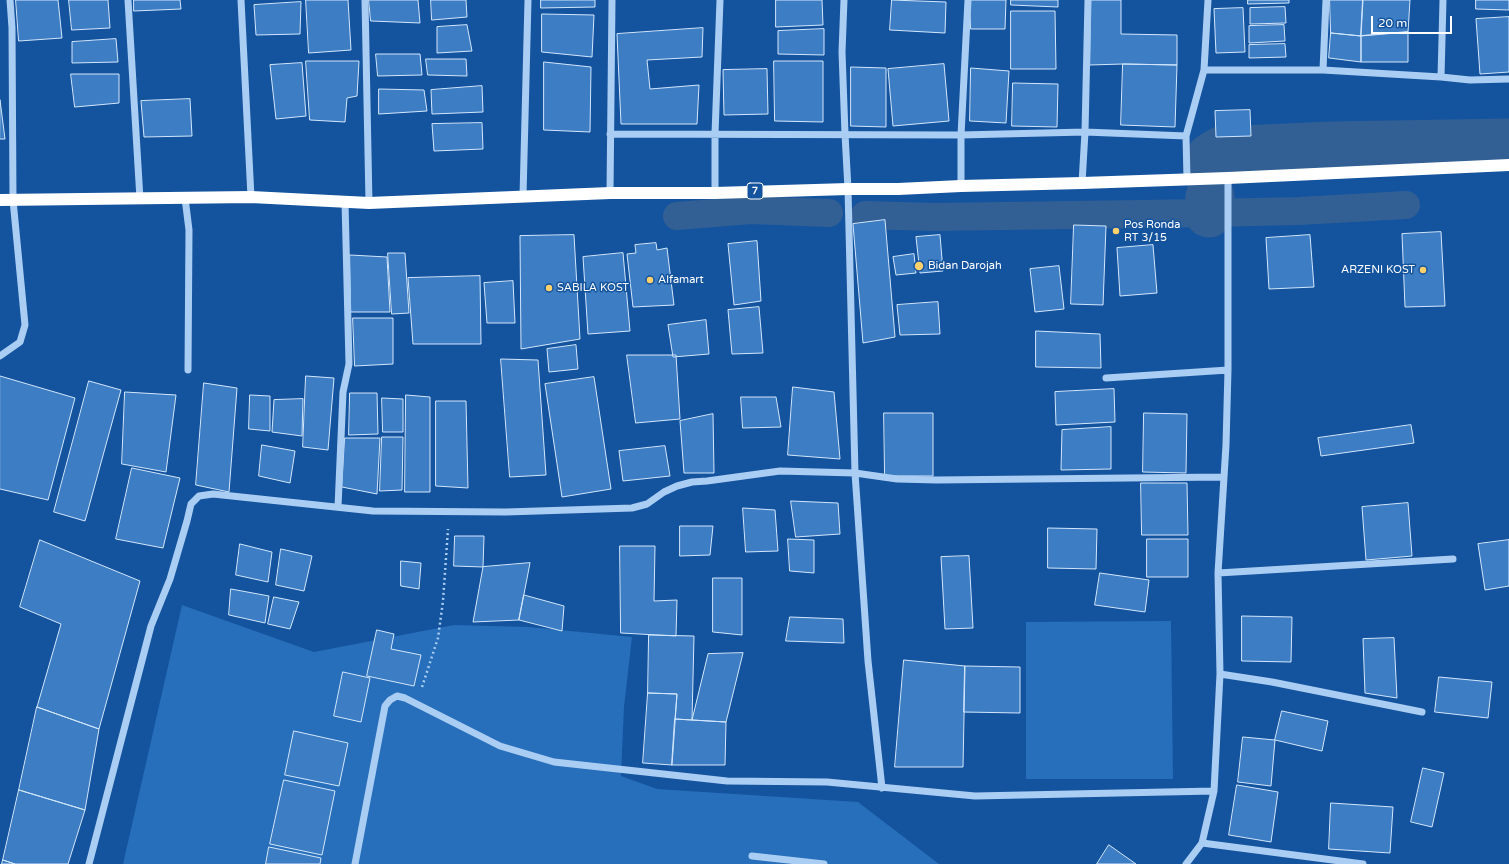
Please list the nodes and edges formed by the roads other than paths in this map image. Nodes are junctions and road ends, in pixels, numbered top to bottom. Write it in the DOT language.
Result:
graph roads {
  1 [pos="10,0"];
  2 [pos="128,0"];
  3 [pos="241,0"];
  4 [pos="364,0"];
  5 [pos="528,0"];
  6 [pos="612,0"];
  7 [pos="720,0"];
  8 [pos="844,0"];
  9 [pos="968,0"];
  10 [pos="1088,0"];
  11 [pos="1208,0"];
  12 [pos="1326,0"];
  13 [pos="1443,0"];
  14 [pos="1204,70"];
  15 [pos="1323,70"];
  16 [pos="1441,77"];
  17 [pos="1509,79"];
  18 [pos="1085,132"];
  19 [pos="610,134"];
  20 [pos="715,134"];
  21 [pos="845,134"];
  22 [pos="961,135"];
  23 [pos="1186,136"];
  24 [pos="1509,165"];
  25 [pos="1228,178"];
  26 [pos="1187,179"];
  27 [pos="1082,183"];
  28 [pos="961,186"];
  29 [pos="848,189"];
  30 [pos="715,192"];
  31 [pos="610,193"];
  32 [pos="523,196"];
  33 [pos="251,197"];
  34 [pos="185,198"];
  35 [pos="140,199"];
  36 [pos="0,200"];
  37 [pos="13,200"];
  38 [pos="345,202"];
  39 [pos="370,203"];
  40 [pos="0,356"];
  41 [pos="188,370"];
  42 [pos="1228,370"];
  43 [pos="1106,378"];
  44 [pos="855,473"];
  45 [pos="1223,477"];
  46 [pos="338,507"];
  47 [pos="1453,559"];
  48 [pos="1218,573"];
  49 [pos="1220,674"];
  50 [pos="1422,712"];
  51 [pos="882,788"];
  52 [pos="1214,791"];
  53 [pos="1202,843"];
  54 [pos="752,856"];
  55 [pos="89,864"];
  56 [pos="354,864"];
  57 [pos="824,864"];
  58 [pos="1186,864"];
  59 [pos="1363,864"];
  1 -- 37 [label="street"];
  2 -- 35 [label="street"];
  3 -- 33 [label="street"];
  4 -- 39 [label="street"];
  5 -- 32 [label="street"];
  6 -- 19 [label="street"];
  7 -- 20 [label="street"];
  8 -- 21 [label="street"];
  9 -- 22 [label="street"];
  10 -- 18 [label="street"];
  11 -- 14 [label="street"];
  12 -- 15 [label="street"];
  13 -- 16 [label="street"];
  14 -- 15 [label="street"];
  14 -- 23 [label="street"];
  15 -- 16 [label="street"];
  16 -- 17 [label="street"];
  18 -- 22 [label="street"];
  18 -- 23 [label="street"];
  18 -- 27 [label="street"];
  19 -- 20 [label="street"];
  19 -- 31 [label="street"];
  20 -- 21 [label="street"];
  20 -- 30 [label="street"];
  21 -- 22 [label="street"];
  21 -- 29 [label="street"];
  22 -- 28 [label="street"];
  23 -- 26 [label="street"];
  24 -- 25 [label="highway, 7"];
  25 -- 26 [label="highway, 7"];
  25 -- 42 [label="street"];
  26 -- 27 [label="highway, 7"];
  27 -- 28 [label="highway, 7"];
  28 -- 29 [label="highway, 7"];
  29 -- 30 [label="highway, 7"];
  29 -- 44 [label="street"];
  30 -- 31 [label="highway, 7"];
  31 -- 32 [label="highway, 7"];
  32 -- 39 [label="highway, 7"];
  33 -- 34 [label="highway, 7"];
  33 -- 38 [label="highway, 7"];
  34 -- 35 [label="highway, 7"];
  34 -- 41 [label="street"];
  35 -- 37 [label="highway, 7"];
  36 -- 37 [label="highway, 7"];
  37 -- 40 [label="street"];
  38 -- 39 [label="highway, 7"];
  38 -- 46 [label="street"];
  42 -- 43 [label="street"];
  42 -- 45 [label="street"];
  44 -- 45 [label="street"];
  44 -- 46 [label="street"];
  44 -- 51 [label="street"];
  45 -- 48 [label="street"];
  46 -- 55 [label="street"];
  47 -- 48 [label="street"];
  48 -- 49 [label="street"];
  49 -- 50 [label="street"];
  49 -- 52 [label="street"];
  51 -- 52 [label="street"];
  51 -- 56 [label="street"];
  52 -- 53 [label="street"];
  53 -- 58 [label="street"];
  53 -- 59 [label="street"];
  54 -- 57 [label="street"];
}
